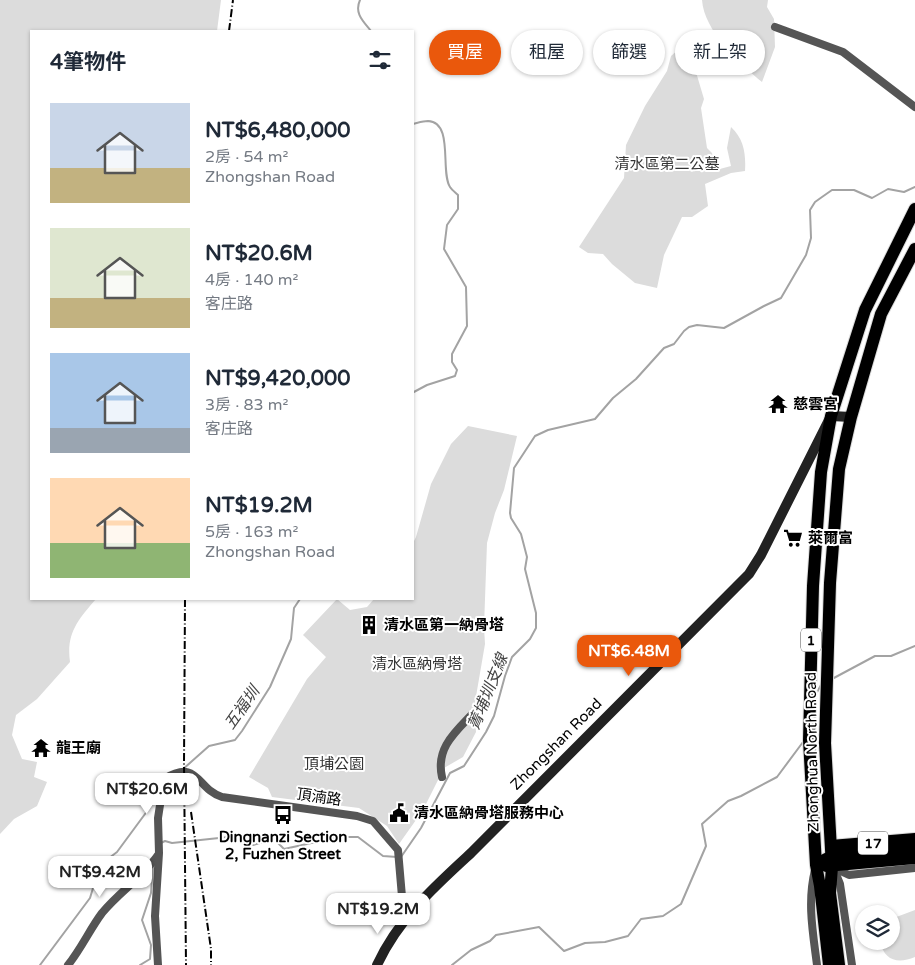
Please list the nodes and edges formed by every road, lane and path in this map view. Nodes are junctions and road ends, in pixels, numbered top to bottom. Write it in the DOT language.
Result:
graph roads {
  1 [pos="775,27"];
  2 [pos="915,107"];
  3 [pos="915,209"];
  4 [pos="915,250"];
  5 [pos="831,416"];
  6 [pos="851,417"];
  7 [pos="477,709"];
  8 [pos="442,777"];
  9 [pos="915,838"];
  10 [pos="915,848"];
  11 [pos="159,853"];
  12 [pos="832,856"];
  13 [pos="915,858"];
  14 [pos="816,865"];
  15 [pos="915,868"];
  16 [pos="404,920"];
  17 [pos="831,941"];
  18 [pos="68,965"];
  19 [pos="158,965"];
  20 [pos="377,965"];
  21 [pos="817,965"];
  22 [pos="829,965"];
  23 [pos="839,965"];
  24 [pos="852,965"];
  1 -- 2 [label="street"];
  3 -- 5 [label="main road, Zhongshan Road / 1"];
  4 -- 6 [label="main road, 1"];
  5 -- 6 [label="street"];
  5 -- 14 [label="main road, Zhonghua North Road / 1"];
  5 -- 16 [label="street, Zhongshan Road"];
  6 -- 12 [label="main road, Zhonghua North Road / 1"];
  7 -- 8 [label="street"];
  9 -- 12 [label="main road, 17"];
  10 -- 12 [label="main road, 17"];
  11 -- 16 [label="street, 頂湳路"];
  11 -- 18 [label="street"];
  11 -- 19 [label="street"];
  12 -- 13 [label="main road, 17"];
  12 -- 14 [label="main road, 17"];
  12 -- 15 [label="street"];
  12 -- 17 [label="main road, 1"];
  12 -- 24 [label="street, Zhonghua North Road"];
  14 -- 17 [label="main road, 1"];
  14 -- 21 [label="street, Zhonghua North Road"];
  16 -- 20 [label="street, Zhongshan Road"];
  17 -- 22 [label="main road, 1"];
  17 -- 23 [label="main road, 1"];
}
